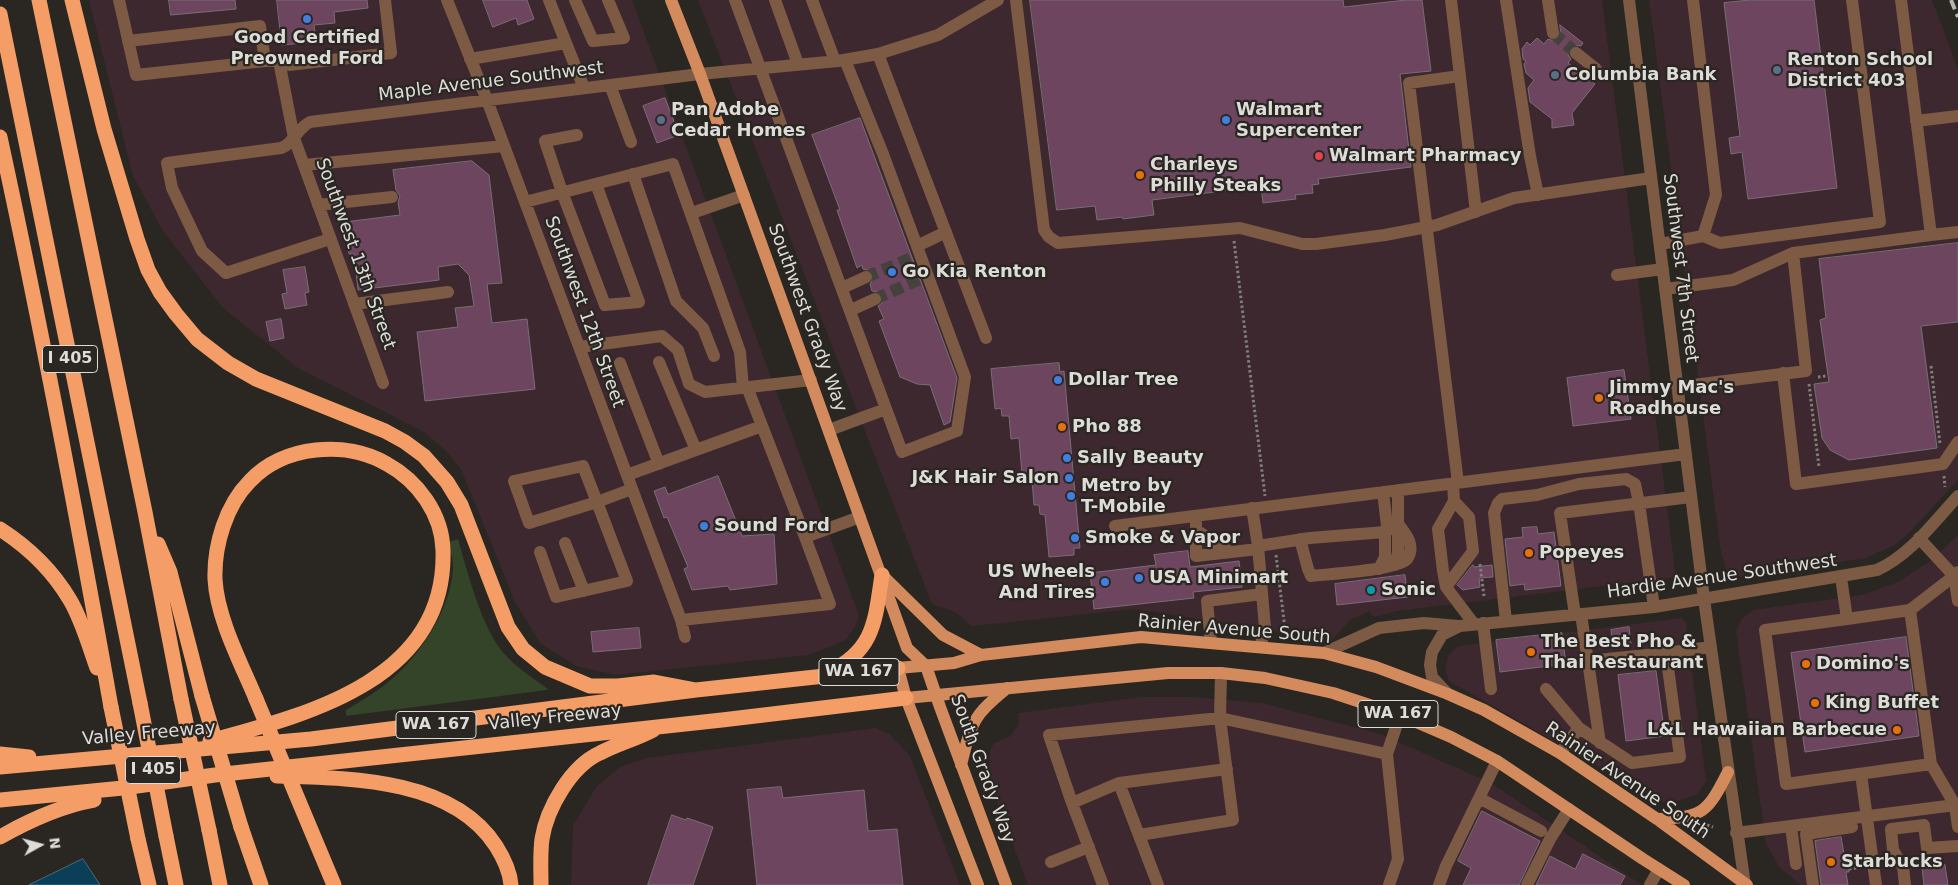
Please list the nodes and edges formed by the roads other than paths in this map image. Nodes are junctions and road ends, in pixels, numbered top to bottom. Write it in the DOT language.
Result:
graph roads {
  1 [pos="39,0"];
  2 [pos="72,0"];
  3 [pos="119,0"];
  4 [pos="385,0"];
  5 [pos="447,0"];
  6 [pos="550,0"];
  7 [pos="575,0"];
  8 [pos="608,0"];
  9 [pos="671,0"];
  10 [pos="735,0"];
  11 [pos="775,0"];
  12 [pos="812,0"];
  13 [pos="998,0"];
  14 [pos="1016,0"];
  15 [pos="1451,0"];
  16 [pos="1506,0"];
  17 [pos="1548,0"];
  18 [pos="1629,0"];
  19 [pos="1693,0"];
  20 [pos="1852,0"];
  21 [pos="1901,0"];
  22 [pos="0,14"];
  23 [pos="1553,33"];
  24 [pos="128,41"];
  25 [pos="566,43"];
  26 [pos="1576,53"];
  27 [pos="878,54"];
  28 [pos="470,59"];
  29 [pos="840,60"];
  30 [pos="266,61"];
  31 [pos="279,61"];
  32 [pos="798,64"];
  33 [pos="760,68"];
  34 [pos="1596,70"];
  35 [pos="700,74"];
  36 [pos="1460,76"];
  37 [pos="610,85"];
  38 [pos="584,88"];
  39 [pos="487,100"];
  40 [pos="1958,116"];
  41 [pos="1916,121"];
  42 [pos="577,135"];
  43 [pos="0,137"];
  44 [pos="294,138"];
  45 [pos="631,142"];
  46 [pos="504,146"];
  47 [pos="304,165"];
  48 [pos="633,174"];
  49 [pos="1651,178"];
  50 [pos="596,184"];
  51 [pos="562,192"];
  52 [pos="744,195"];
  53 [pos="1538,195"];
  54 [pos="392,197"];
  55 [pos="525,202"];
  56 [pos="318,205"];
  57 [pos="1476,212"];
  58 [pos="692,213"];
  59 [pos="1425,227"];
  60 [pos="946,232"];
  61 [pos="1958,232"];
  62 [pos="1703,236"];
  63 [pos="1931,236"];
  64 [pos="330,239"];
  65 [pos="1660,244"];
  66 [pos="917,252"];
  67 [pos="1793,253"];
  68 [pos="1663,269"];
  69 [pos="1618,275"];
  70 [pos="866,277"];
  71 [pos="842,288"];
  72 [pos="1665,289"];
  73 [pos="448,292"];
  74 [pos="876,299"];
  75 [pos="354,304"];
  76 [pos="850,310"];
  77 [pos="986,338"];
  78 [pos="579,347"];
  79 [pos="714,356"];
  80 [pos="659,362"];
  81 [pos="620,363"];
  82 [pos="1783,373"];
  83 [pos="811,380"];
  84 [pos="383,383"];
  85 [pos="1678,387"];
  86 [pos="745,388"];
  87 [pos="886,409"];
  88 [pos="762,426"];
  89 [pos="828,430"];
  90 [pos="1958,442"];
  91 [pos="696,450"];
  92 [pos="1686,454"];
  93 [pos="659,464"];
  94 [pos="627,475"];
  95 [pos="1455,483"];
  96 [pos="632,489"];
  97 [pos="1398,490"];
  98 [pos="1383,492"];
  99 [pos="1958,496"];
  100 [pos="1691,497"];
  101 [pos="1454,501"];
  102 [pos="597,502"];
  103 [pos="1639,503"];
  104 [pos="1252,508"];
  105 [pos="145,512"];
  106 [pos="860,516"];
  107 [pos="1196,516"];
  108 [pos="1398,524"];
  109 [pos="1115,526"];
  110 [pos="0,529"];
  111 [pos="1196,530"];
  112 [pos="1385,532"];
  113 [pos="805,537"];
  114 [pos="1919,538"];
  115 [pos="1300,539"];
  116 [pos="565,543"];
  117 [pos="1258,547"];
  118 [pos="540,552"];
  119 [pos="1230,552"];
  120 [pos="1378,569"];
  121 [pos="1956,574"];
  122 [pos="882,575"];
  123 [pos="1841,577"];
  124 [pos="1446,587"];
  125 [pos="584,591"];
  126 [pos="1262,594"];
  127 [pos="1704,599"];
  128 [pos="1958,601"];
  129 [pos="1654,607"];
  130 [pos="1910,610"];
  131 [pos="1578,615"];
  132 [pos="1847,619"];
  133 [pos="680,620"];
  134 [pos="1506,621"];
  135 [pos="1478,624"];
  136 [pos="1460,626"];
  137 [pos="685,637"];
  138 [pos="1211,643"];
  139 [pos="1260,647"];
  140 [pos="1710,647"];
  141 [pos="907,648"];
  142 [pos="1324,653"];
  143 [pos="1666,653"];
  144 [pos="981,655"];
  145 [pos="1588,661"];
  146 [pos="926,666"];
  147 [pos="898,668"];
  148 [pos="1221,673"];
  149 [pos="820,676"];
  150 [pos="1007,688"];
  151 [pos="1491,689"];
  152 [pos="1546,689"];
  153 [pos="696,690"];
  154 [pos="1448,694"];
  155 [pos="936,695"];
  156 [pos="906,698"];
  157 [pos="111,707"];
  158 [pos="1400,715"];
  159 [pos="1220,718"];
  160 [pos="663,725"];
  161 [pos="1578,728"];
  162 [pos="1600,743"];
  163 [pos="175,750"];
  164 [pos="1560,753"];
  165 [pos="0,754"];
  166 [pos="1387,754"];
  167 [pos="63,761"];
  168 [pos="1497,761"];
  169 [pos="1931,764"];
  170 [pos="961,765"];
  171 [pos="0,767"];
  172 [pos="1227,769"];
  173 [pos="1728,772"];
  174 [pos="215,774"];
  175 [pos="1861,774"];
  176 [pos="1119,783"];
  177 [pos="123,788"];
  178 [pos="1480,798"];
  179 [pos="0,800"];
  180 [pos="1072,803"];
  181 [pos="1955,805"];
  182 [pos="1568,809"];
  183 [pos="1657,819"];
  184 [pos="1866,821"];
  185 [pos="1791,826"];
  186 [pos="1958,827"];
  187 [pos="1541,831"];
  188 [pos="1736,833"];
  189 [pos="1139,835"];
  190 [pos="0,837"];
  191 [pos="138,839"];
  192 [pos="1958,846"];
  193 [pos="1089,847"];
  194 [pos="1051,862"];
  195 [pos="1796,864"];
  196 [pos="1659,869"];
  197 [pos="1745,884"];
  198 [pos="142,885"];
  199 [pos="149,885"];
  200 [pos="176,885"];
  201 [pos="220,885"];
  202 [pos="261,885"];
  203 [pos="334,885"];
  204 [pos="511,885"];
  205 [pos="541,885"];
  206 [pos="978,885"];
  207 [pos="1006,885"];
  208 [pos="1103,885"];
  209 [pos="1158,885"];
  210 [pos="1389,885"];
  211 [pos="1439,885"];
  212 [pos="1527,885"];
  213 [pos="1650,885"];
  214 [pos="1684,885"];
  215 [pos="1813,885"];
  216 [pos="1876,885"];
  217 [pos="1905,885"];
  1 -- 105 [label="highway, I 405"];
  2 -- 153 [label="highway"];
  3 -- 24 [label="street"];
  4 -- 31 [label="street"];
  5 -- 28 [label="street, Southwest 12th Street"];
  6 -- 25 [label="street"];
  7 -- 8 [label="street"];
  9 -- 35 [label="main road, Southwest Grady Way"];
  10 -- 33 [label="street"];
  11 -- 32 [label="street"];
  12 -- 29 [label="street"];
  13 -- 27 [label="street, Maple Avenue Southwest"];
  14 -- 59 [label="street"];
  15 -- 36 [label="street"];
  16 -- 53 [label="street"];
  17 -- 23 [label="street"];
  18 -- 49 [label="street, Southwest 7th Street"];
  19 -- 62 [label="street"];
  20 -- 62 [label="street"];
  21 -- 41 [label="street"];
  22 -- 200 [label="highway, I 405, bridge"];
  24 -- 30 [label="street"];
  24 -- 30 [label="street"];
  25 -- 28 [label="street"];
  25 -- 38 [label="street"];
  26 -- 34 [label="street"];
  27 -- 29 [label="street, Maple Avenue Southwest"];
  27 -- 60 [label="street"];
  28 -- 39 [label="street, Southwest 12th Street"];
  29 -- 32 [label="street, Maple Avenue Southwest"];
  29 -- 66 [label="street"];
  30 -- 31 [label="street"];
  31 -- 44 [label="street, Southwest 13th Street"];
  32 -- 33 [label="street, Maple Avenue Southwest"];
  33 -- 35 [label="street, Maple Avenue Southwest"];
  33 -- 71 [label="street"];
  35 -- 37 [label="street, Maple Avenue Southwest"];
  35 -- 52 [label="main road, Southwest Grady Way"];
  36 -- 57 [label="street"];
  36 -- 59 [label="street"];
  37 -- 38 [label="street, Maple Avenue Southwest"];
  37 -- 45 [label="street"];
  38 -- 39 [label="street, Maple Avenue Southwest"];
  39 -- 44 [label="street, Maple Avenue Southwest"];
  39 -- 46 [label="street, Southwest 12th Street"];
  40 -- 41 [label="street"];
  41 -- 63 [label="street"];
  42 -- 51 [label="street"];
  43 -- 157 [label="highway"];
  44 -- 47 [label="street, Southwest 13th Street"];
  44 -- 64 [label="street, Maple Avenue Southwest"];
  46 -- 47 [label="street"];
  46 -- 55 [label="street, Southwest 12th Street"];
  47 -- 56 [label="street, Southwest 13th Street"];
  48 -- 50 [label="street"];
  48 -- 58 [label="street"];
  48 -- 79 [label="street"];
  49 -- 53 [label="street"];
  49 -- 65 [label="street, Southwest 7th Street"];
  50 -- 51 [label="street"];
  50 -- 51 [label="street"];
  51 -- 55 [label="street"];
  52 -- 58 [label="street"];
  52 -- 83 [label="main road, Southwest Grady Way"];
  53 -- 57 [label="street"];
  54 -- 56 [label="street"];
  55 -- 78 [label="street, Southwest 12th Street"];
  56 -- 64 [label="street, Southwest 13th Street"];
  57 -- 59 [label="street"];
  58 -- 86 [label="street"];
  59 -- 95 [label="street"];
  60 -- 66 [label="street"];
  60 -- 77 [label="street"];
  61 -- 63 [label="street"];
  62 -- 65 [label="street"];
  63 -- 67 [label="street"];
  64 -- 75 [label="street, Southwest 13th Street"];
  65 -- 68 [label="street, Southwest 7th Street"];
  66 -- 87 [label="street"];
  67 -- 72 [label="street"];
  67 -- 82 [label="street"];
  68 -- 69 [label="street"];
  68 -- 72 [label="street, Southwest 7th Street"];
  70 -- 71 [label="street"];
  71 -- 76 [label="street"];
  72 -- 85 [label="street, Southwest 7th Street"];
  73 -- 75 [label="street"];
  74 -- 76 [label="street"];
  75 -- 84 [label="street, Southwest 13th Street"];
  76 -- 87 [label="street"];
  78 -- 86 [label="street"];
  78 -- 94 [label="street, Southwest 12th Street"];
  80 -- 91 [label="street"];
  81 -- 93 [label="street"];
  82 -- 85 [label="street"];
  82 -- 90 [label="street"];
  83 -- 86 [label="street"];
  83 -- 89 [label="main road, Southwest Grady Way"];
  85 -- 92 [label="street, Southwest 7th Street"];
  86 -- 88 [label="street"];
  87 -- 89 [label="street"];
  88 -- 91 [label="street"];
  88 -- 113 [label="street"];
  89 -- 106 [label="main road, Southwest Grady Way"];
  91 -- 93 [label="street"];
  92 -- 95 [label="street"];
  92 -- 100 [label="street, Southwest 7th Street"];
  93 -- 94 [label="street"];
  94 -- 96 [label="street, Southwest 12th Street"];
  95 -- 97 [label="street"];
  95 -- 101 [label="street"];
  96 -- 102 [label="street"];
  96 -- 133 [label="street, Southwest 12th Street"];
  97 -- 98 [label="street"];
  97 -- 108 [label="street"];
  98 -- 104 [label="street"];
  98 -- 112 [label="street"];
  99 -- 114 [label="street, Hardie Avenue Southwest"];
  100 -- 103 [label="street"];
  100 -- 127 [label="street, Southwest 7th Street"];
  101 -- 124 [label="street"];
  101 -- 124 [label="street"];
  102 -- 102 [label="street"];
  102 -- 125 [label="street"];
  103 -- 129 [label="street"];
  103 -- 131 [label="street"];
  103 -- 134 [label="street"];
  104 -- 107 [label="street"];
  104 -- 117 [label="street"];
  105 -- 201 [label="highway, I 405, bridge"];
  105 -- 202 [label="highway, bridge"];
  106 -- 113 [label="street"];
  106 -- 122 [label="main road, Southwest Grady Way"];
  107 -- 109 [label="street"];
  107 -- 111 [label="street"];
  108 -- 112 [label="street"];
  108 -- 120 [label="street"];
  110 -- 157 [label="highway"];
  111 -- 119 [label="street"];
  111 -- 119 [label="street"];
  112 -- 115 [label="street"];
  112 -- 120 [label="street"];
  113 -- 133 [label="street"];
  114 -- 121 [label="street"];
  114 -- 123 [label="street, Hardie Avenue Southwest"];
  115 -- 117 [label="street"];
  115 -- 120 [label="street"];
  116 -- 125 [label="street"];
  117 -- 119 [label="street"];
  117 -- 126 [label="street"];
  118 -- 125 [label="street"];
  121 -- 128 [label="street"];
  121 -- 130 [label="street"];
  122 -- 141 [label="main road, Southwest Grady Way"];
  122 -- 144 [label="main road"];
  122 -- 149 [label="highway"];
  123 -- 127 [label="street, Hardie Avenue Southwest"];
  123 -- 132 [label="street"];
  124 -- 135 [label="street"];
  126 -- 138 [label="street"];
  126 -- 139 [label="street"];
  127 -- 129 [label="street, Hardie Avenue Southwest"];
  127 -- 140 [label="street, Southwest 7th Street"];
  129 -- 131 [label="street, Hardie Avenue Southwest"];
  130 -- 132 [label="street"];
  130 -- 169 [label="street"];
  131 -- 134 [label="street, Hardie Avenue Southwest"];
  131 -- 145 [label="street"];
  132 -- 175 [label="street"];
  133 -- 137 [label="street, Southwest 12th Street"];
  134 -- 135 [label="street, Hardie Avenue Southwest"];
  135 -- 136 [label="street, Hardie Avenue Southwest"];
  135 -- 151 [label="street"];
  136 -- 142 [label="street, Hardie Avenue Southwest"];
  136 -- 154 [label="street, Hardie Avenue Southwest"];
  138 -- 139 [label="main road, Rainier Avenue South / WA 167"];
  138 -- 144 [label="main road, Rainier Avenue South / WA 167"];
  139 -- 142 [label="main road, Rainier Avenue South / WA 167"];
  140 -- 143 [label="street"];
  140 -- 173 [label="street, Southwest 7th Street"];
  141 -- 146 [label="main road, Southwest Grady Way"];
  141 -- 147 [label="main road"];
  142 -- 154 [label="main road, Rainier Avenue South / WA 167"];
  143 -- 145 [label="street"];
  143 -- 162 [label="street"];
  144 -- 146 [label="main road, Rainier Avenue South / WA 167"];
  145 -- 162 [label="street"];
  146 -- 147 [label="main road, Rainier Avenue South / WA 167"];
  146 -- 155 [label="main road, South Grady Way"];
  147 -- 149 [label="highway, Valley Freeway / WA 167"];
  147 -- 156 [label="main road"];
  148 -- 150 [label="main road, WA 167"];
  148 -- 158 [label="main road, WA 167"];
  148 -- 159 [label="street"];
  149 -- 153 [label="highway, Valley Freeway"];
  150 -- 155 [label="main road, WA 167"];
  150 -- 170 [label="main road"];
  152 -- 161 [label="street"];
  153 -- 163 [label="highway, Valley Freeway / WA 167"];
  154 -- 164 [label="main road, Rainier Avenue South / WA 167"];
  155 -- 156 [label="main road, WA 167"];
  155 -- 170 [label="main road, South Grady Way"];
  156 -- 160 [label="highway, Valley Freeway / WA 167"];
  156 -- 206 [label="main road"];
  157 -- 191 [label="highway, bridge"];
  158 -- 166 [label="street"];
  158 -- 168 [label="main road, WA 167"];
  159 -- 166 [label="street"];
  159 -- 172 [label="street"];
  159 -- 180 [label="street"];
  160 -- 174 [label="highway, Valley Freeway / WA 167"];
  160 -- 205 [label="highway"];
  161 -- 162 [label="street"];
  161 -- 164 [label="street"];
  163 -- 167 [label="highway, Valley Freeway / WA 167"];
  163 -- 203 [label="highway, bridge"];
  164 -- 183 [label="main road, Rainier Avenue South / WA 167"];
  165 -- 167 [label="highway"];
  166 -- 210 [label="street"];
  167 -- 171 [label="highway, Valley Freeway / WA 167"];
  168 -- 178 [label="street"];
  168 -- 182 [label="main road, WA 167"];
  169 -- 175 [label="street"];
  169 -- 181 [label="street"];
  170 -- 207 [label="main road, South Grady Way"];
  172 -- 176 [label="street"];
  172 -- 189 [label="street"];
  173 -- 183 [label="main road"];
  173 -- 188 [label="street, Southwest 7th Street"];
  174 -- 177 [label="highway, Valley Freeway / WA 167"];
  174 -- 204 [label="highway"];
  175 -- 184 [label="street"];
  176 -- 180 [label="street"];
  176 -- 189 [label="street"];
  177 -- 179 [label="highway, Valley Freeway / WA 167"];
  177 -- 190 [label="highway"];
  178 -- 187 [label="street"];
  178 -- 211 [label="street"];
  180 -- 193 [label="street"];
  181 -- 184 [label="street"];
  181 -- 186 [label="street"];
  182 -- 196 [label="main road, WA 167"];
  182 -- 212 [label="street"];
  183 -- 197 [label="main road, Rainier Avenue South / WA 167"];
  184 -- 185 [label="street"];
  184 -- 215 [label="street"];
  184 -- 216 [label="street"];
  185 -- 188 [label="street"];
  185 -- 195 [label="street"];
  188 -- 197 [label="street, Southwest 7th Street"];
  189 -- 209 [label="street"];
  191 -- 198 [label="highway"];
  191 -- 199 [label="highway"];
  192 -- 217 [label="street"];
  193 -- 194 [label="street"];
  193 -- 208 [label="street"];
  196 -- 213 [label="street"];
  196 -- 214 [label="main road, WA 167"];
}
